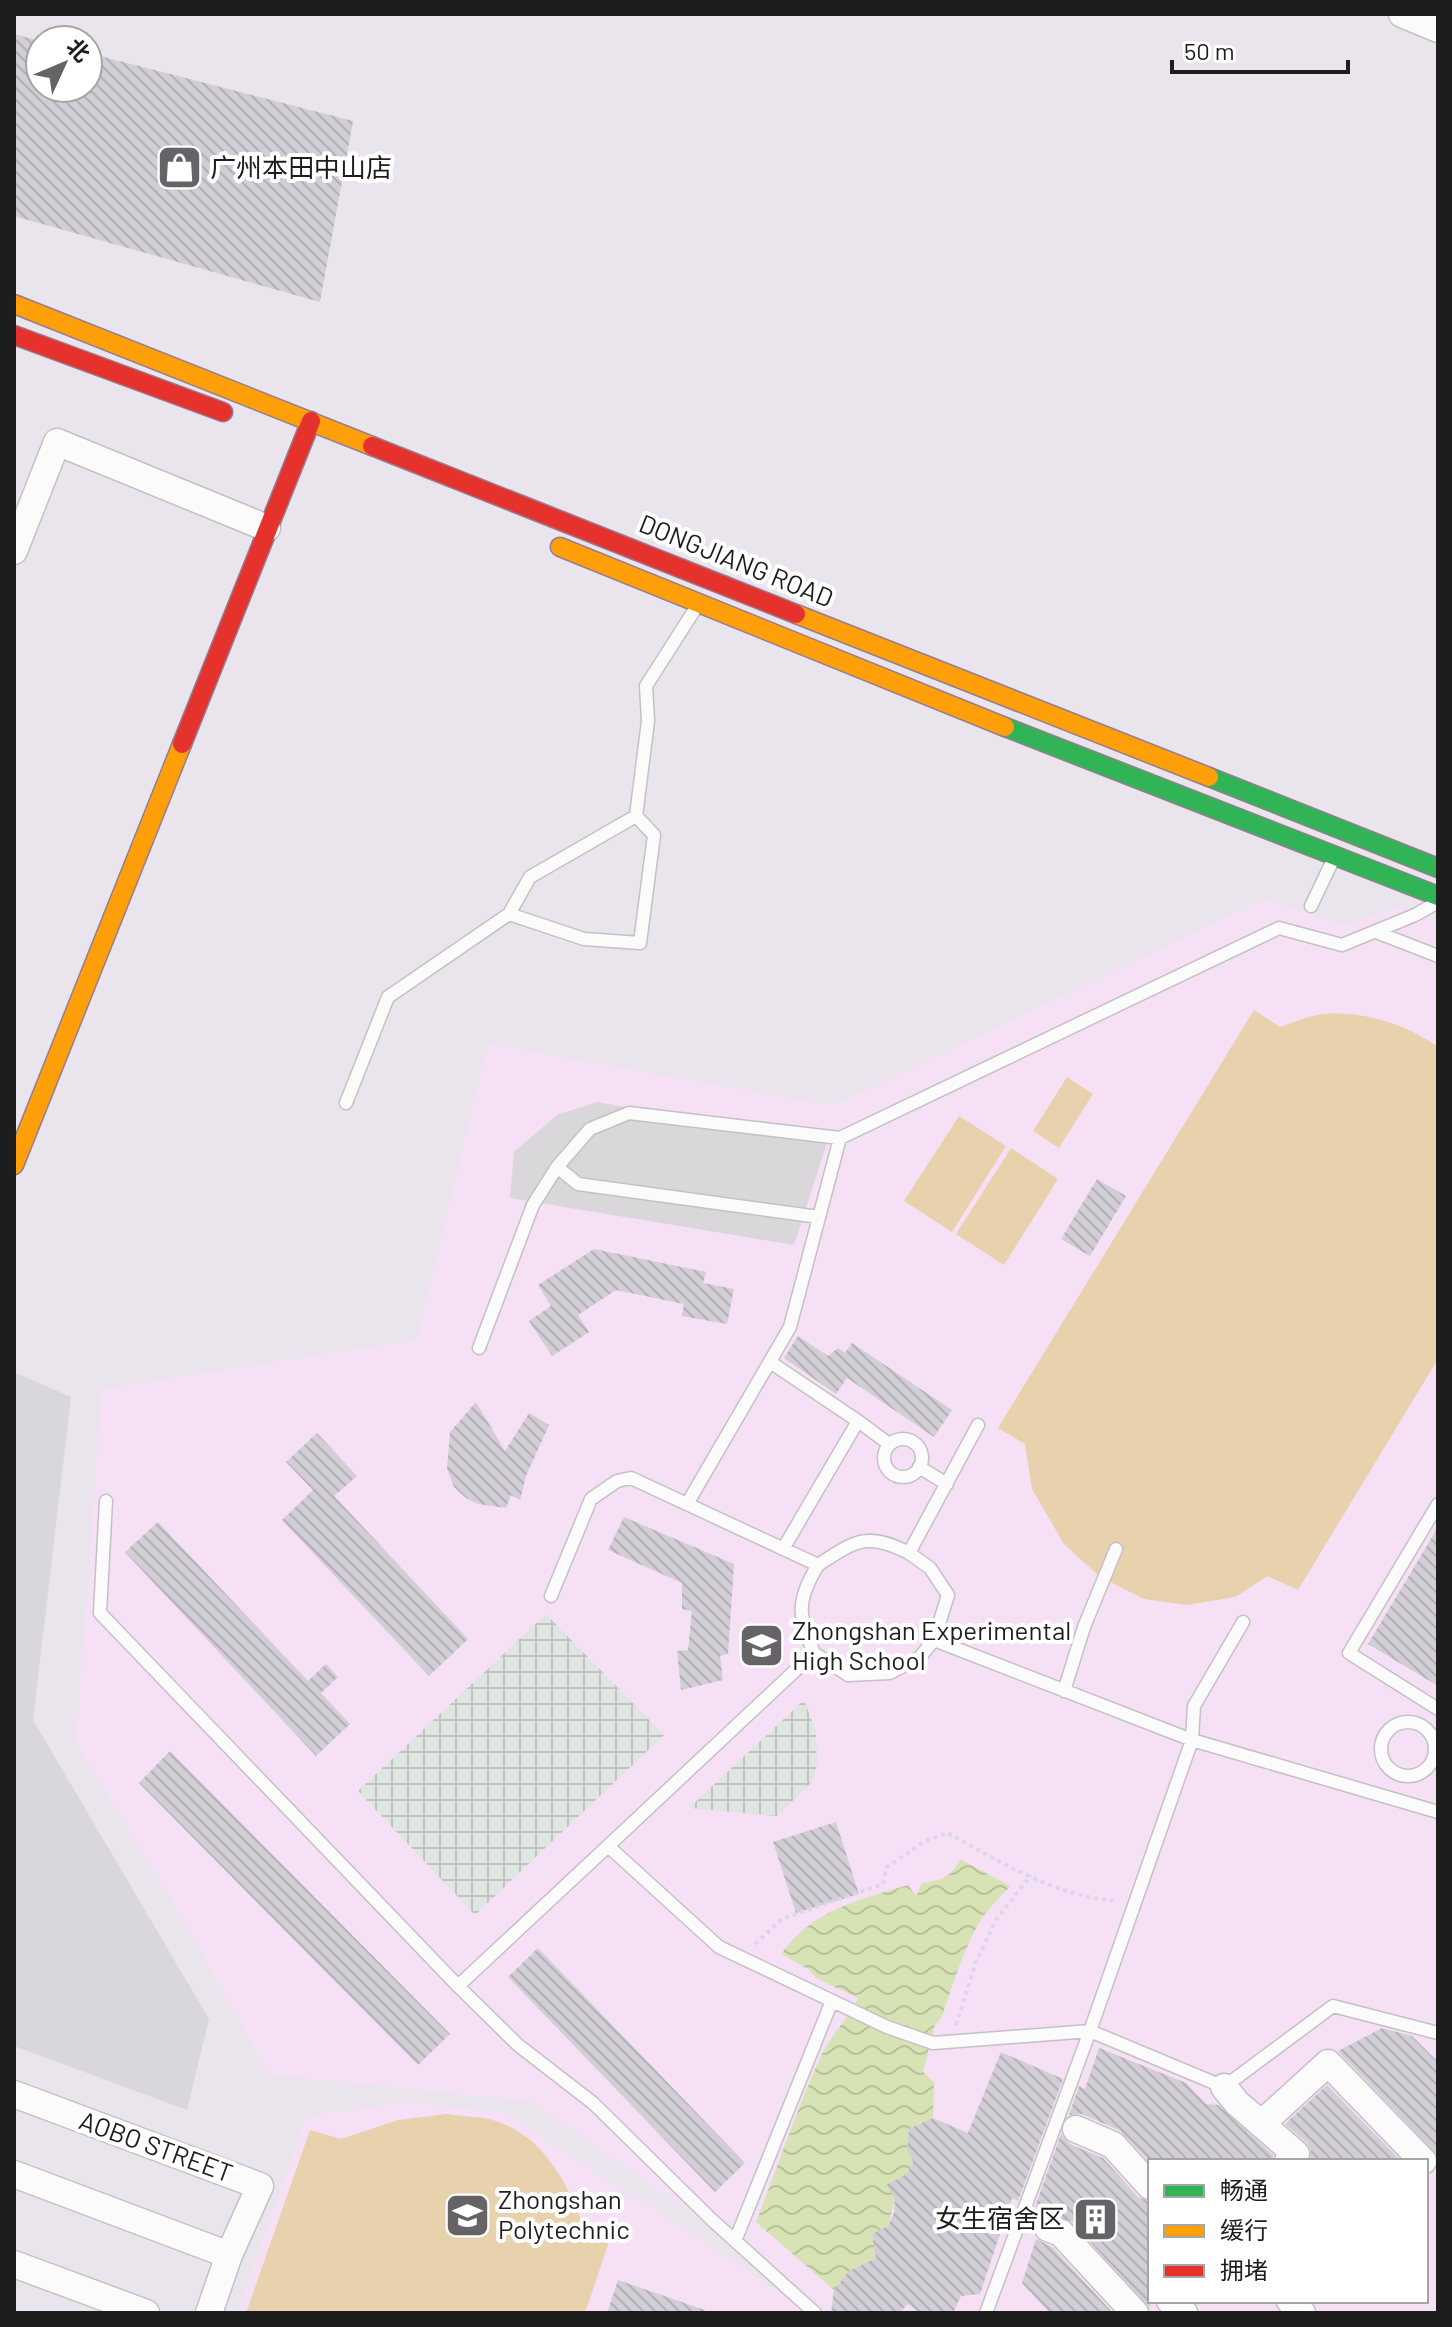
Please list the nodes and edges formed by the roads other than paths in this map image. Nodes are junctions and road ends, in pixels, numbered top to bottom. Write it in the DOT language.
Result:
graph roads {
  1 [pos="1402,14"];
  2 [pos="1438,29"];
  3 [pos="14,304"];
  4 [pos="14,335"];
  5 [pos="244,420"];
  6 [pos="311,421"];
  7 [pos="267,528"];
  8 [pos="537,537"];
  9 [pos="14,551"];
  10 [pos="699,603"];
  11 [pos="636,816"];
  12 [pos="1335,857"];
  13 [pos="1438,868"];
  14 [pos="1438,899"];
  15 [pos="1311,906"];
  16 [pos="509,914"];
  17 [pos="1376,932"];
  18 [pos="1438,956"];
  19 [pos="346,1103"];
  20 [pos="840,1138"];
  21 [pos="14,1165"];
  22 [pos="557,1167"];
  23 [pos="819,1217"];
  24 [pos="479,1348"];
  25 [pos="770,1362"];
  26 [pos="858,1421"];
  27 [pos="978,1425"];
  28 [pos="889,1444"];
  29 [pos="919,1467"];
  30 [pos="947,1484"];
  31 [pos="106,1501"];
  32 [pos="687,1504"];
  33 [pos="1438,1504"];
  34 [pos="783,1549"];
  35 [pos="1116,1549"];
  36 [pos="909,1553"];
  37 [pos="818,1565"];
  38 [pos="551,1596"];
  39 [pos="1243,1622"];
  40 [pos="934,1640"];
  41 [pos="814,1653"];
  42 [pos="1064,1691"];
  43 [pos="1436,1709"];
  44 [pos="1417,1723"];
  45 [pos="1192,1740"];
  46 [pos="1438,1812"];
  47 [pos="608,1846"];
  48 [pos="458,1986"];
  49 [pos="832,2001"];
  50 [pos="1090,2031"];
  51 [pos="1438,2033"];
  52 [pos="1224,2087"];
  53 [pos="14,2094"];
  54 [pos="1261,2124"];
  55 [pos="1076,2129"];
  56 [pos="1295,2159"];
  57 [pos="1422,2159"];
  58 [pos="14,2174"];
  59 [pos="1148,2184"];
  60 [pos="1048,2228"];
  61 [pos="735,2241"];
  62 [pos="229,2255"];
  63 [pos="14,2264"];
  64 [pos="146,2313"];
  65 [pos="209,2313"];
  66 [pos="815,2313"];
  67 [pos="986,2313"];
  68 [pos="1135,2313"];
  1 -- 2 [label="street"];
  3 -- 6 [label="street, DONGJIANG ROAD"];
  4 -- 5 [label="street"];
  6 -- 7 [label="street"];
  6 -- 13 [label="street, DONGJIANG ROAD"];
  7 -- 9 [label="street"];
  7 -- 21 [label="street"];
  8 -- 10 [label="street, DONGJIANG ROAD"];
  10 -- 11 [label="lane"];
  10 -- 12 [label="street, DONGJIANG ROAD"];
  11 -- 16 [label="lane"];
  11 -- 16 [label="lane"];
  12 -- 14 [label="street, DONGJIANG ROAD"];
  12 -- 15 [label="lane"];
  14 -- 17 [label="lane"];
  16 -- 19 [label="lane"];
  17 -- 18 [label="lane"];
  17 -- 20 [label="lane"];
  20 -- 22 [label="lane"];
  20 -- 23 [label="lane"];
  22 -- 23 [label="lane"];
  22 -- 24 [label="lane"];
  23 -- 25 [label="lane"];
  25 -- 26 [label="lane"];
  25 -- 32 [label="lane"];
  26 -- 28 [label="lane"];
  26 -- 34 [label="lane"];
  27 -- 30 [label="lane"];
  28 -- 29 [label="lane"];
  28 -- 29 [label="lane"];
  29 -- 30 [label="lane"];
  30 -- 36 [label="lane"];
  31 -- 48 [label="lane"];
  32 -- 34 [label="lane"];
  32 -- 38 [label="lane"];
  33 -- 43 [label="lane"];
  34 -- 37 [label="lane"];
  35 -- 42 [label="lane"];
  36 -- 37 [label="lane"];
  36 -- 40 [label="lane"];
  37 -- 41 [label="lane"];
  39 -- 45 [label="lane"];
  40 -- 41 [label="lane"];
  40 -- 42 [label="lane"];
  41 -- 47 [label="lane"];
  42 -- 45 [label="lane"];
  43 -- 44 [label="lane"];
  44 -- 44 [label="lane"];
  45 -- 46 [label="lane"];
  45 -- 50 [label="lane"];
  47 -- 48 [label="lane"];
  47 -- 49 [label="lane"];
  48 -- 61 [label="lane"];
  49 -- 50 [label="lane"];
  49 -- 61 [label="lane"];
  50 -- 52 [label="lane"];
  50 -- 67 [label="lane"];
  51 -- 52 [label="lane"];
  52 -- 54 [label="street"];
  53 -- 62 [label="street, AOBO STREET"];
  54 -- 56 [label="street"];
  54 -- 57 [label="street"];
  55 -- 59 [label="street"];
  58 -- 62 [label="street"];
  60 -- 68 [label="street"];
  61 -- 66 [label="lane"];
  62 -- 65 [label="street, AOBO STREET"];
  63 -- 64 [label="street"];
}
